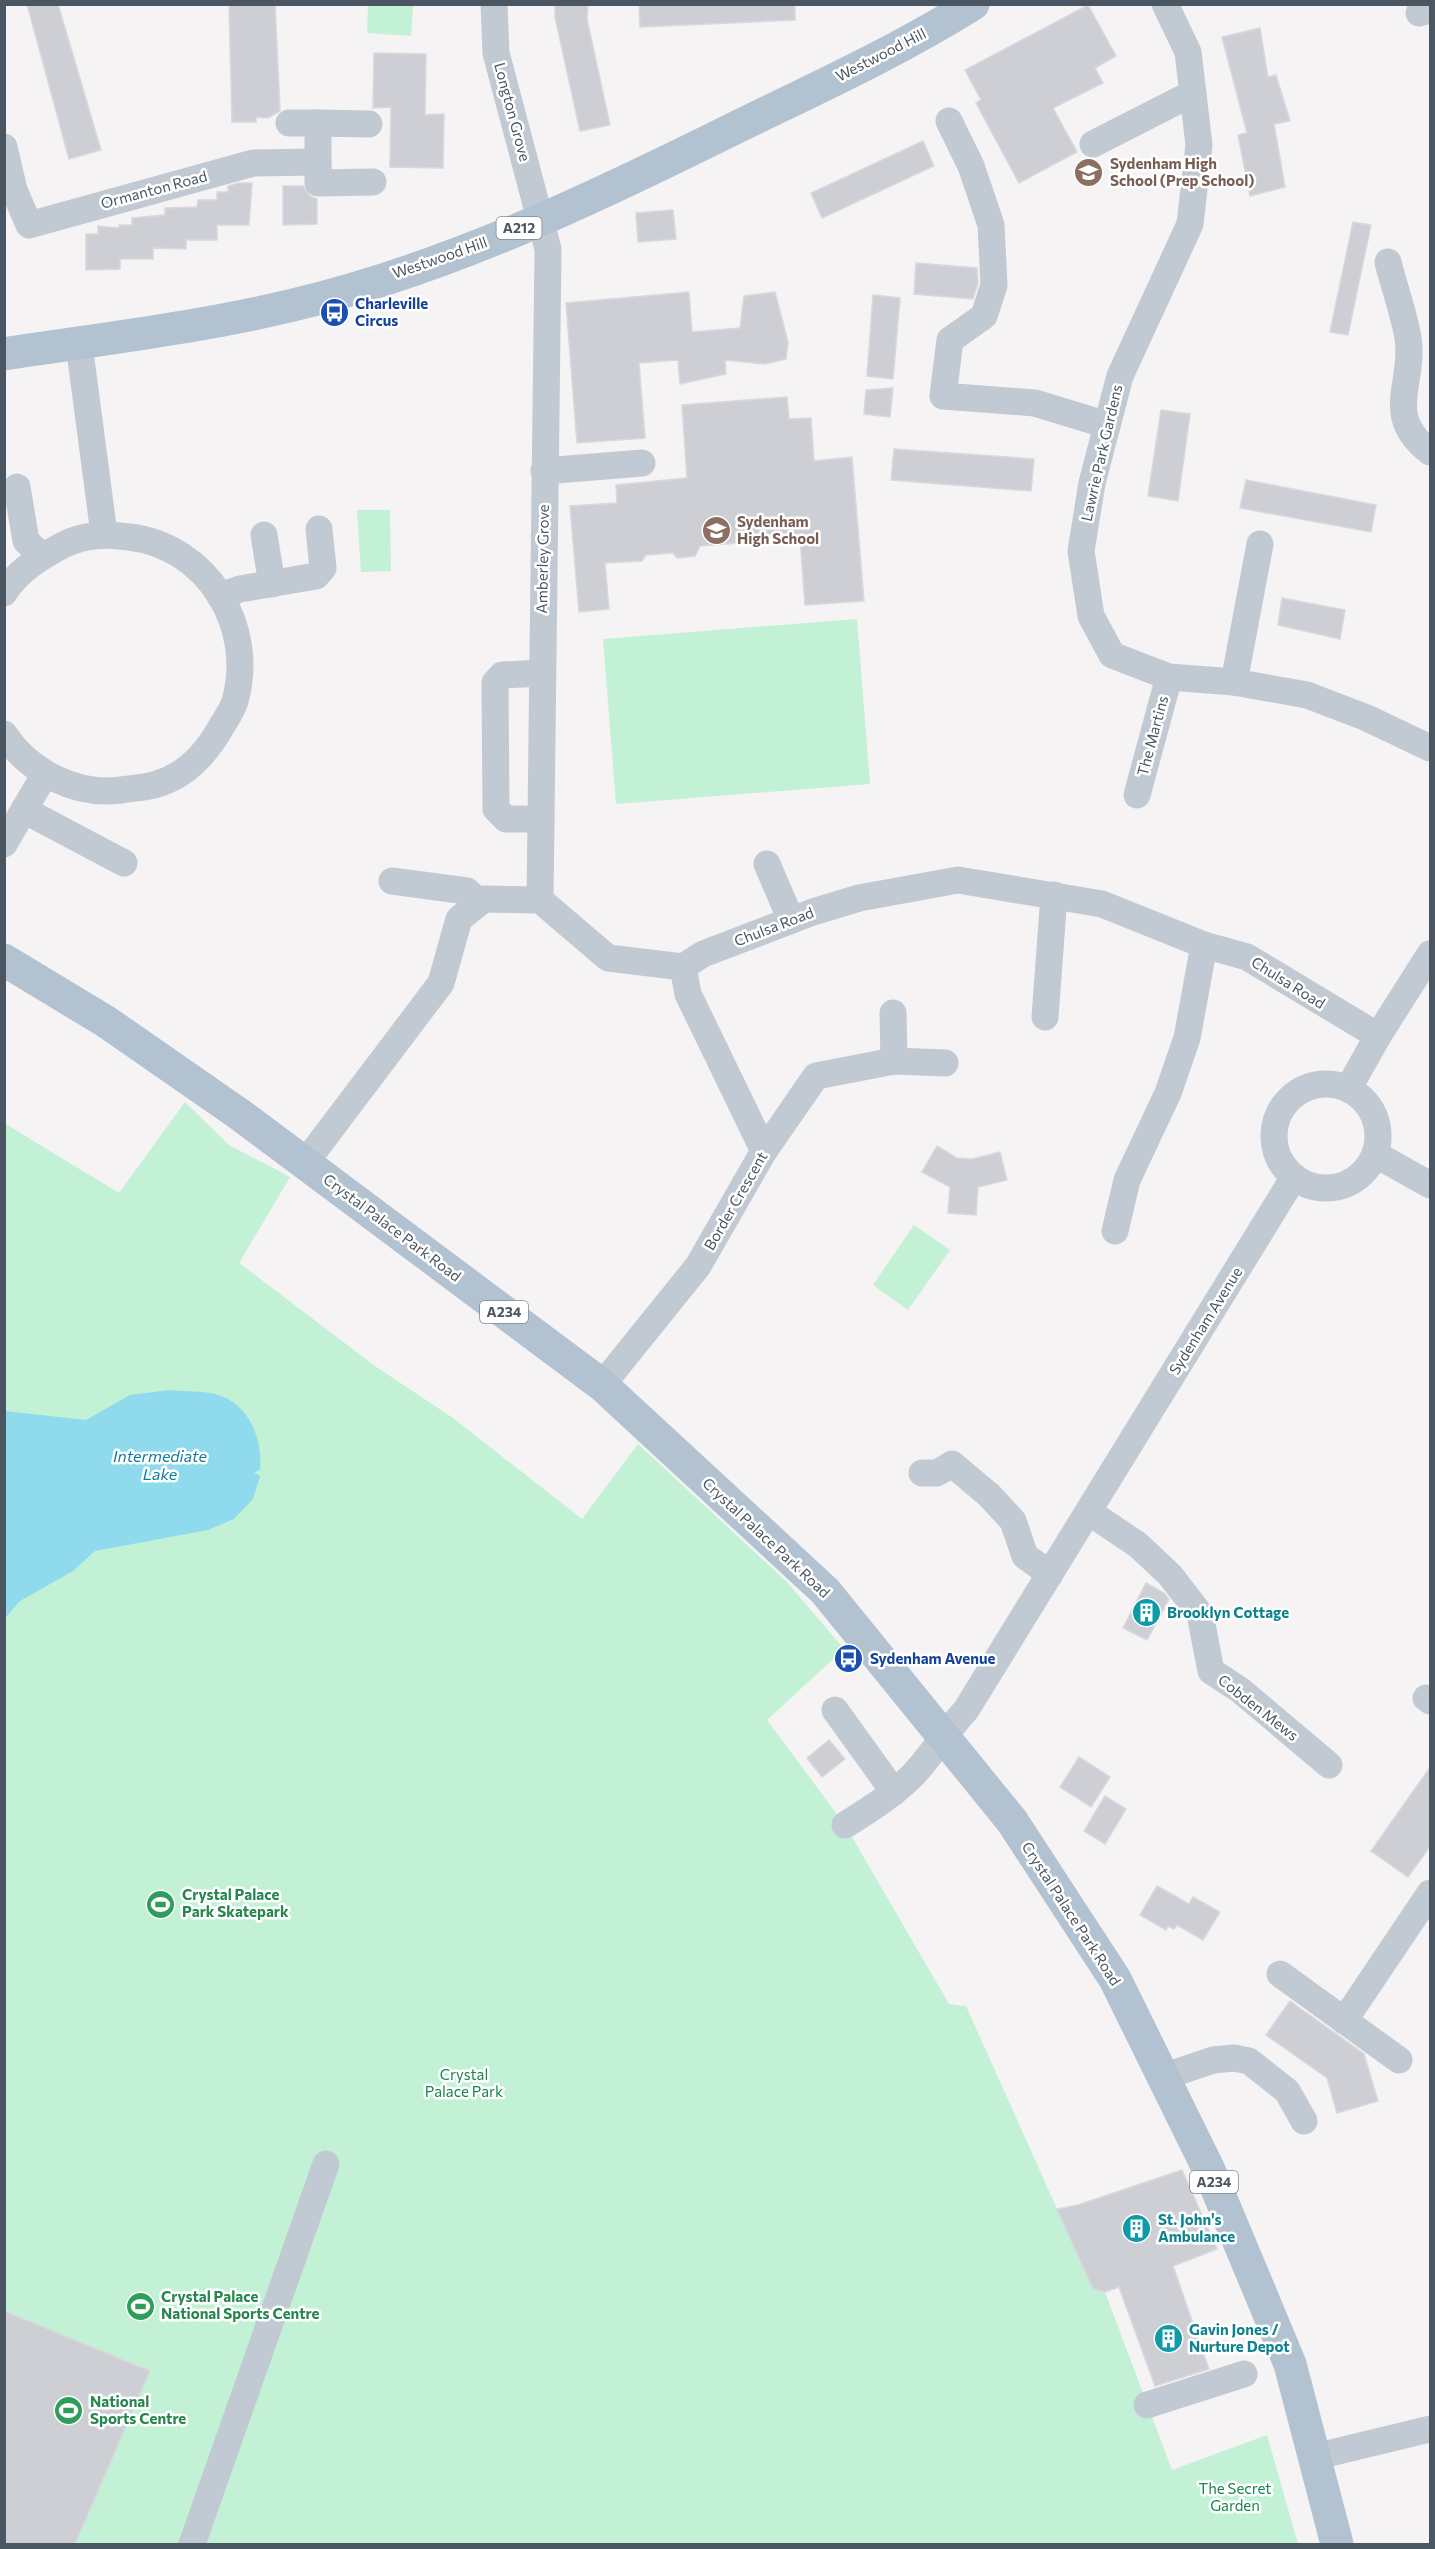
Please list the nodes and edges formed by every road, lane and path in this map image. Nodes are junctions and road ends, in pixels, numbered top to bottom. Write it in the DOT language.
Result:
graph roads {
  1 [pos="494,4"];
  2 [pos="973,4"];
  3 [pos="1165,4"];
  4 [pos="1193,93"];
  5 [pos="949,121"];
  6 [pos="289,123"];
  7 [pos="318,123"];
  8 [pos="369,124"];
  9 [pos="1093,144"];
  10 [pos="4,147"];
  11 [pos="318,162"];
  12 [pos="373,182"];
  13 [pos="9,191"];
  14 [pos="540,219"];
  15 [pos="1388,262"];
  16 [pos="79,344"];
  17 [pos="4,354"];
  18 [pos="1107,425"];
  19 [pos="1431,452"];
  20 [pos="642,463"];
  21 [pos="544,471"];
  22 [pos="17,487"];
  23 [pos="319,529"];
  24 [pos="104,534"];
  25 [pos="264,535"];
  26 [pos="1260,544"];
  27 [pos="42,556"];
  28 [pos="272,584"];
  29 [pos="4,593"];
  30 [pos="220,596"];
  31 [pos="542,673"];
  32 [pos="1169,677"];
  33 [pos="1234,682"];
  34 [pos="4,734"];
  35 [pos="1431,748"];
  36 [pos="45,774"];
  37 [pos="1137,795"];
  38 [pos="24,810"];
  39 [pos="541,819"];
  40 [pos="4,844"];
  41 [pos="124,863"];
  42 [pos="767,864"];
  43 [pos="392,881"];
  44 [pos="1054,895"];
  45 [pos="540,900"];
  46 [pos="480,902"];
  47 [pos="791,920"];
  48 [pos="1204,945"];
  49 [pos="1431,954"];
  50 [pos="4,960"];
  51 [pos="683,967"];
  52 [pos="893,1013"];
  53 [pos="1045,1017"];
  54 [pos="1378,1036"];
  55 [pos="894,1061"];
  56 [pos="945,1063"];
  57 [pos="1348,1089"];
  58 [pos="764,1151"];
  59 [pos="1375,1154"];
  60 [pos="305,1163"];
  61 [pos="1294,1177"];
  62 [pos="1431,1185"];
  63 [pos="1115,1231"];
  64 [pos="602,1385"];
  65 [pos="922,1473"];
  66 [pos="1089,1512"];
  67 [pos="1050,1574"];
  68 [pos="835,1710"];
  69 [pos="942,1736"];
  70 [pos="1329,1765"];
  71 [pos="894,1792"];
  72 [pos="845,1825"];
  73 [pos="1431,1893"];
  74 [pos="1280,1974"];
  75 [pos="1344,2021"];
  76 [pos="1399,2060"];
  77 [pos="1163,2077"];
  78 [pos="1305,2121"];
  79 [pos="326,2163"];
  80 [pos="1244,2374"];
  81 [pos="1147,2405"];
  82 [pos="1431,2429"];
  83 [pos="1314,2457"];
  84 [pos="192,2544"];
  85 [pos="1337,2544"];
  1 -- 14 [label="street, Longton Grove"];
  2 -- 14 [label="main road, Westwood Hill / A212"];
  3 -- 4 [label="street, Lawrie Park Gardens"];
  4 -- 9 [label="street"];
  4 -- 18 [label="street, Lawrie Park Gardens"];
  5 -- 18 [label="street"];
  6 -- 7 [label="street"];
  7 -- 8 [label="street"];
  7 -- 11 [label="street"];
  10 -- 13 [label="street, Ormanton Road"];
  11 -- 12 [label="street"];
  11 -- 13 [label="street, Ormanton Road"];
  14 -- 16 [label="main road, Westwood Hill / A212"];
  14 -- 21 [label="street, Amberley Grove"];
  15 -- 19 [label="street"];
  16 -- 17 [label="main road, Westwood Hill / A212"];
  16 -- 24 [label="street"];
  18 -- 32 [label="street, Lawrie Park Gardens"];
  20 -- 21 [label="street"];
  21 -- 31 [label="street, Amberley Grove"];
  22 -- 27 [label="street"];
  23 -- 28 [label="street"];
  24 -- 27 [label="street"];
  24 -- 30 [label="street"];
  25 -- 28 [label="street"];
  26 -- 33 [label="street"];
  27 -- 29 [label="street"];
  28 -- 30 [label="street"];
  30 -- 36 [label="street"];
  31 -- 39 [label="street, Amberley Grove"];
  31 -- 39 [label="street"];
  32 -- 33 [label="street, Lawrie Park Gardens"];
  32 -- 37 [label="street, The Martins"];
  33 -- 35 [label="street, Lawrie Park Gardens"];
  34 -- 36 [label="street"];
  36 -- 38 [label="street"];
  38 -- 40 [label="street"];
  38 -- 41 [label="street"];
  39 -- 45 [label="street, Amberley Grove"];
  42 -- 47 [label="street"];
  43 -- 46 [label="street"];
  44 -- 47 [label="street, Chulsa Road"];
  44 -- 48 [label="street, Chulsa Road"];
  44 -- 53 [label="street"];
  45 -- 46 [label="street"];
  45 -- 51 [label="street"];
  46 -- 60 [label="street"];
  47 -- 51 [label="street, Chulsa Road"];
  48 -- 54 [label="street, Chulsa Road"];
  48 -- 63 [label="street"];
  49 -- 54 [label="street"];
  50 -- 60 [label="main road, Crystal Palace Park Road / A234"];
  51 -- 58 [label="street"];
  52 -- 55 [label="street"];
  54 -- 57 [label="street"];
  55 -- 56 [label="street, Border Crescent"];
  55 -- 58 [label="street, Border Crescent"];
  57 -- 59 [label="street"];
  57 -- 61 [label="street"];
  58 -- 64 [label="street, Border Crescent"];
  59 -- 61 [label="street"];
  59 -- 62 [label="street"];
  60 -- 64 [label="main road, Crystal Palace Park Road / A234"];
  61 -- 66 [label="street, Sydenham Avenue"];
  64 -- 69 [label="main road, Crystal Palace Park Road / A234"];
  65 -- 67 [label="street"];
  66 -- 67 [label="street, Sydenham Avenue"];
  66 -- 70 [label="street, Cobden Mews"];
  67 -- 69 [label="street, Sydenham Avenue"];
  68 -- 71 [label="street"];
  69 -- 71 [label="street, Sydenham Avenue"];
  69 -- 77 [label="main road, Crystal Palace Park Road / A234"];
  71 -- 72 [label="street, Sydenham Avenue"];
  73 -- 75 [label="street"];
  74 -- 75 [label="street"];
  75 -- 76 [label="street"];
  77 -- 78 [label="street"];
  77 -- 83 [label="main road, Crystal Palace Park Road / A234"];
  79 -- 84 [label="street"];
  80 -- 81 [label="street"];
  82 -- 83 [label="street"];
  83 -- 85 [label="main road, Crystal Palace Park Road / A234"];
}
